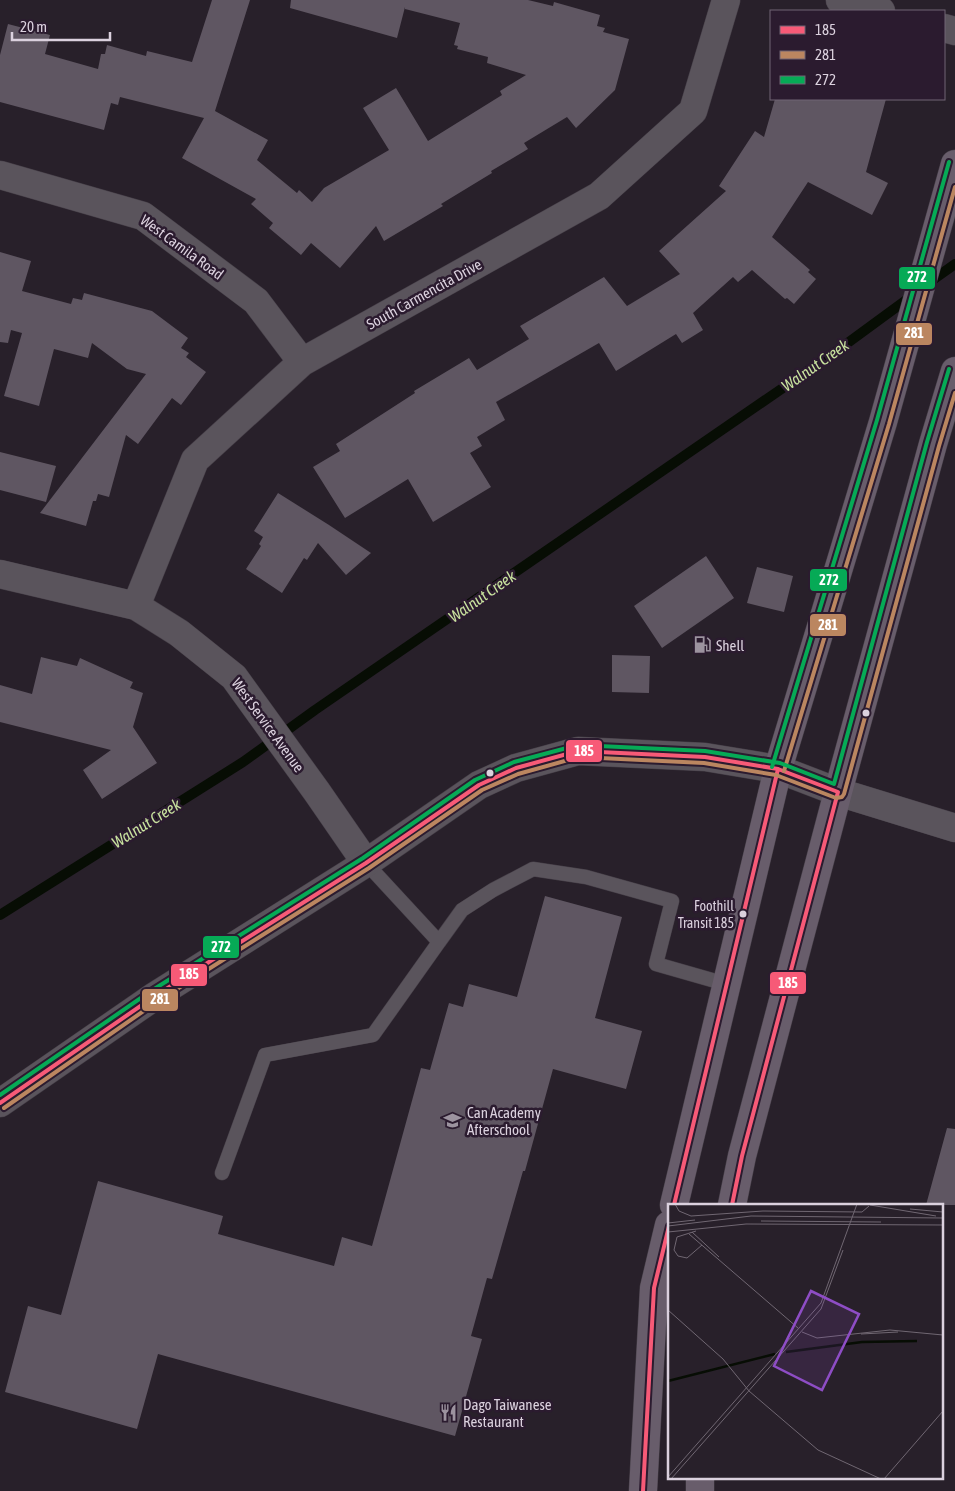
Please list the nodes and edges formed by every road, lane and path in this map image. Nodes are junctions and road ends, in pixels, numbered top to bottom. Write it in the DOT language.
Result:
graph roads {
  1 [pos="726,0"];
  2 [pos="840,0"];
  3 [pos="877,10"];
  4 [pos="955,164"];
  5 [pos="0,175"];
  6 [pos="302,362"];
  7 [pos="955,371"];
  8 [pos="0,574"];
  9 [pos="136,606"];
  10 [pos="778,769"];
  11 [pos="838,792"];
  12 [pos="955,828"];
  13 [pos="366,863"];
  14 [pos="439,942"];
  15 [pos="726,984"];
  16 [pos="0,1103"];
  17 [pos="222,1174"];
  18 [pos="674,1204"];
  19 [pos="732,1204"];
  20 [pos="668,1229"];
  21 [pos="700,1478"];
  22 [pos="642,1491"];
  23 [pos="700,1491"];
  1 -- 6 [label="street, South Carmencita Drive"];
  2 -- 3 [label="street"];
  4 -- 10 [label="main road"];
  5 -- 6 [label="street, West Camila Road"];
  6 -- 9 [label="street, South Carmencita Drive"];
  7 -- 11 [label="main road"];
  8 -- 9 [label="street, West Service Avenue"];
  9 -- 13 [label="street, West Service Avenue"];
  10 -- 11 [label="street"];
  10 -- 13 [label="street"];
  10 -- 15 [label="main road"];
  11 -- 12 [label="street"];
  11 -- 19 [label="main road"];
  13 -- 14 [label="lane"];
  13 -- 16 [label="street"];
  14 -- 15 [label="lane"];
  14 -- 17 [label="lane"];
  15 -- 18 [label="main road"];
  20 -- 22 [label="main road"];
  21 -- 23 [label="main road"];
}
